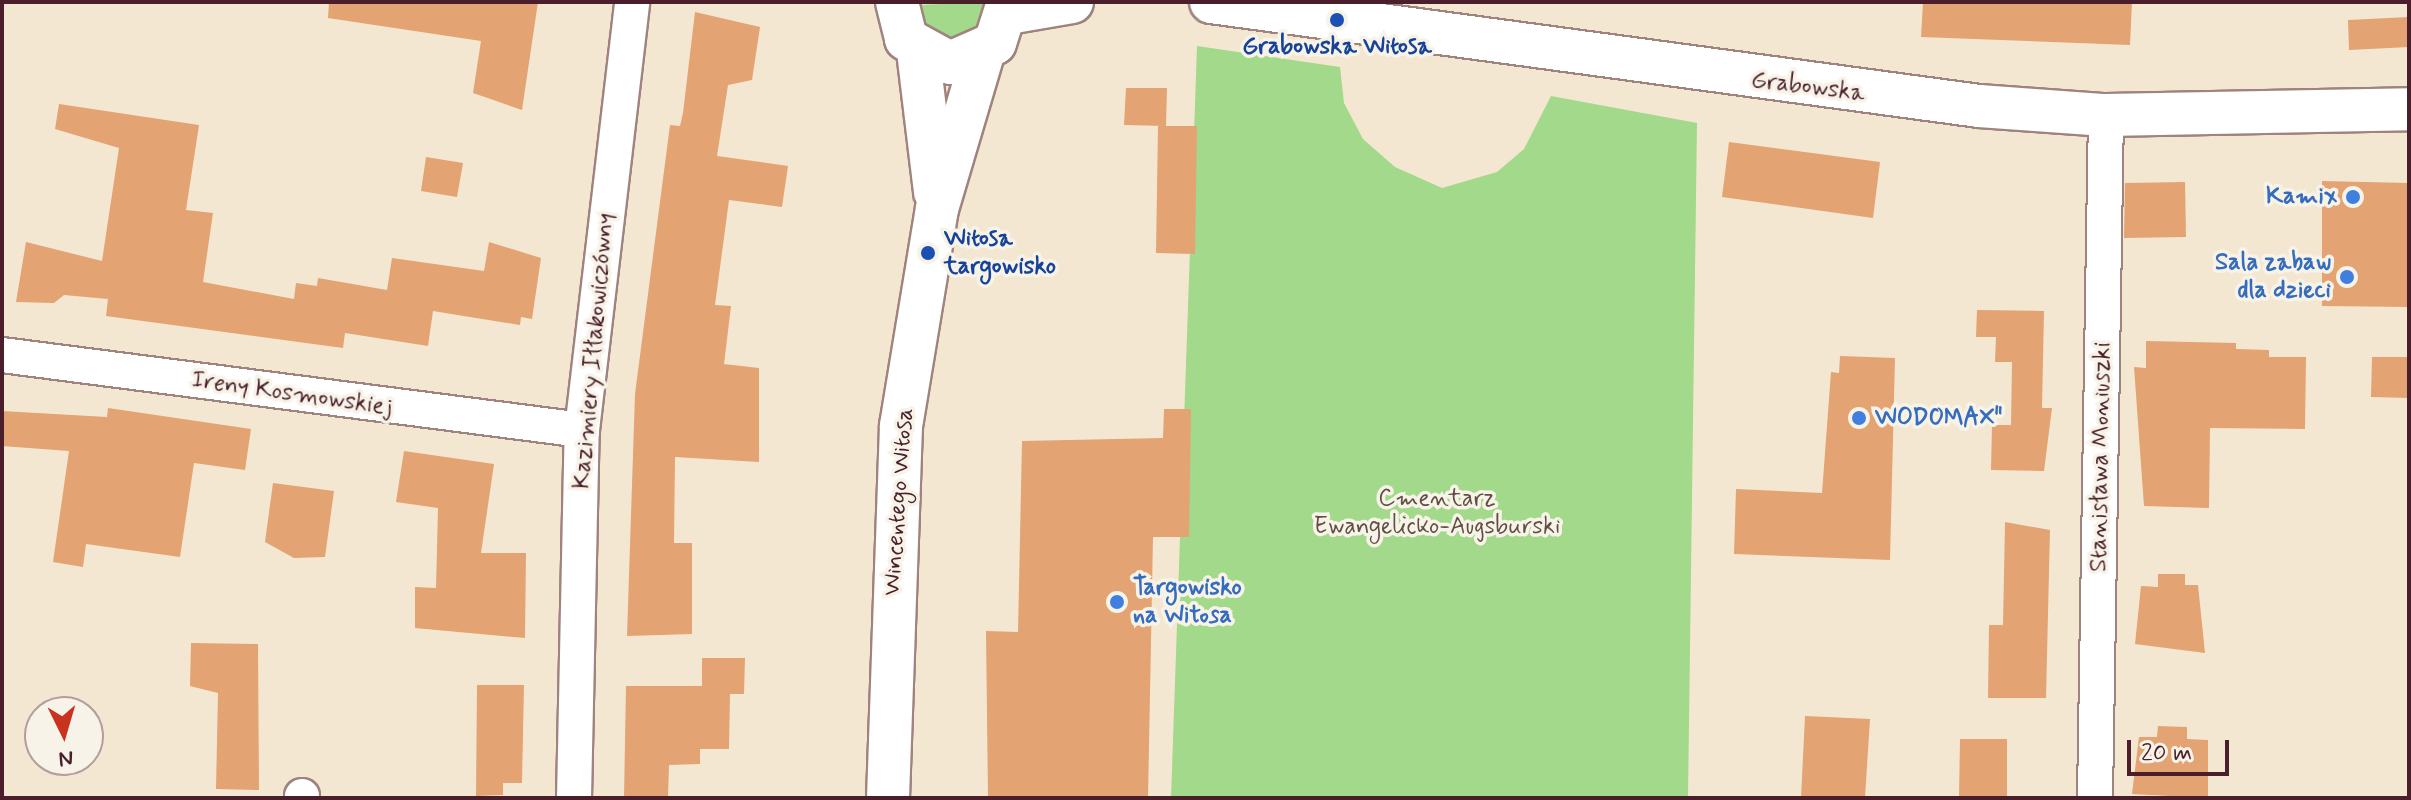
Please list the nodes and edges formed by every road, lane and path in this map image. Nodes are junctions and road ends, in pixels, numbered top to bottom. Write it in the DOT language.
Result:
graph roads {
  1 [pos="632,2"];
  2 [pos="1072,2"];
  3 [pos="1211,2"];
  4 [pos="892,4"];
  5 [pos="1008,8"];
  6 [pos="918,51"];
  7 [pos="983,54"];
  8 [pos="2409,109"];
  9 [pos="2106,115"];
  10 [pos="937,209"];
  11 [pos="2,355"];
  12 [pos="582,430"];
  13 [pos="574,798"];
  14 [pos="888,798"];
  15 [pos="2095,798"];
  1 -- 12 [label="street, Kazimiery Iłłakowiczówny"];
  2 -- 5 [label="street"];
  3 -- 9 [label="street, Grabowska"];
  4 -- 6 [label="street"];
  5 -- 7 [label="street, Wincentego Witosa"];
  6 -- 7 [label="street"];
  6 -- 10 [label="street, Wincentego Witosa"];
  7 -- 10 [label="street, Wincentego Witosa"];
  8 -- 9 [label="street, Grabowska"];
  9 -- 15 [label="street, Stanisława Moniuszki"];
  10 -- 14 [label="street, Wincentego Witosa"];
  11 -- 12 [label="street, Ireny Kosmowskiej"];
  12 -- 13 [label="street, Kazimiery Iłłakowiczówny"];
}
